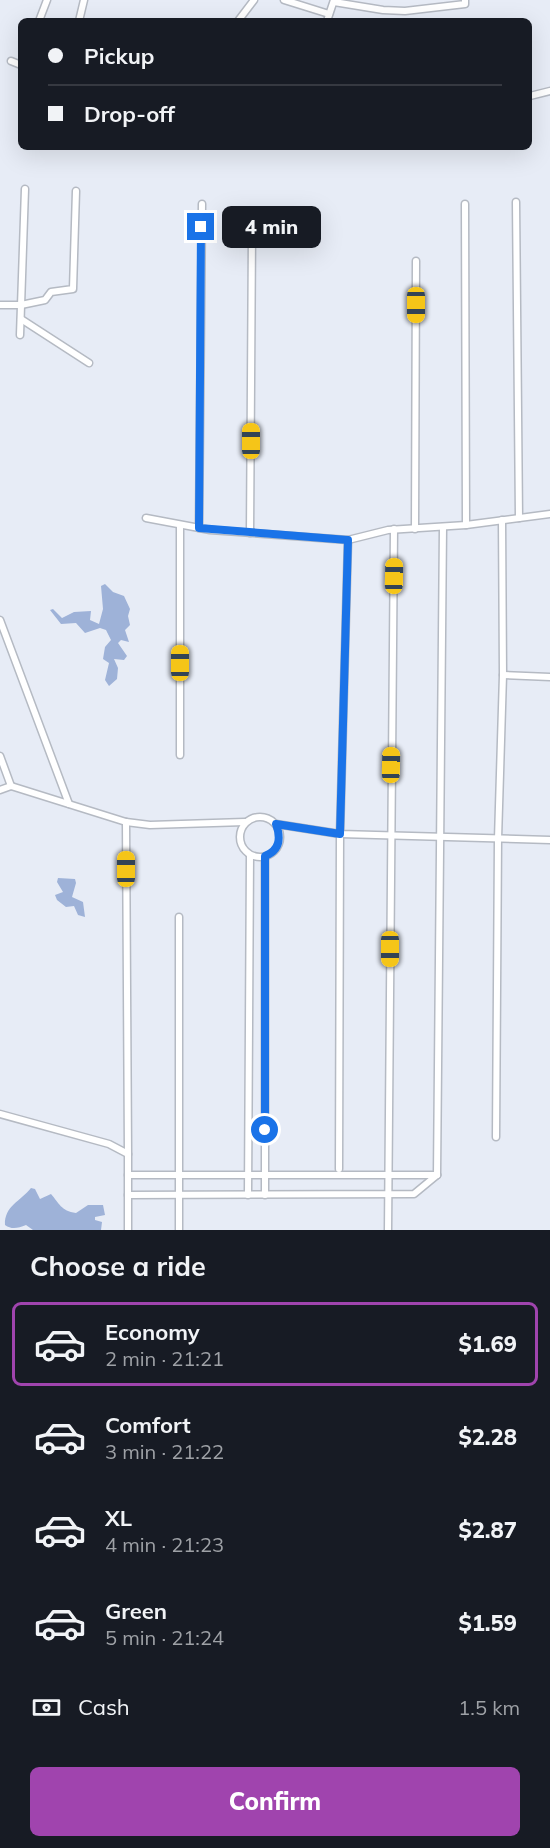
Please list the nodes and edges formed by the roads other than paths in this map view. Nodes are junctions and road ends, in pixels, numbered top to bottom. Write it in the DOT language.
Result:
graph roads {
  1 [pos="46,0"];
  2 [pos="84,0"];
  3 [pos="254,0"];
  4 [pos="284,0"];
  5 [pos="465,0"];
  6 [pos="334,1"];
  7 [pos="40,18"];
  8 [pos="80,18"];
  9 [pos="240,18"];
  10 [pos="328,18"];
  11 [pos="11,61"];
  12 [pos="18,62"];
  13 [pos="550,92"];
  14 [pos="532,96"];
  15 [pos="25,189"];
  16 [pos="76,191"];
  17 [pos="516,202"];
  18 [pos="202,204"];
  19 [pos="465,204"];
  20 [pos="252,232"];
  21 [pos="416,261"];
  22 [pos="0,305"];
  23 [pos="21,305"];
  24 [pos="21,319"];
  25 [pos="20,335"];
  26 [pos="89,363"];
  27 [pos="550,514"];
  28 [pos="146,518"];
  29 [pos="519,518"];
  30 [pos="502,520"];
  31 [pos="180,525"];
  32 [pos="466,525"];
  33 [pos="443,527"];
  34 [pos="199,528"];
  35 [pos="394,529"];
  36 [pos="415,529"];
  37 [pos="250,533"];
  38 [pos="348,540"];
  39 [pos="0,620"];
  40 [pos="503,675"];
  41 [pos="550,677"];
  42 [pos="180,755"];
  43 [pos="0,756"];
  44 [pos="11,786"];
  45 [pos="0,790"];
  46 [pos="69,804"];
  47 [pos="126,822"];
  48 [pos="246,822"];
  49 [pos="276,824"];
  50 [pos="340,834"];
  51 [pos="390,836"];
  52 [pos="439,838"];
  53 [pos="498,839"];
  54 [pos="550,840"];
  55 [pos="250,855"];
  56 [pos="265,856"];
  57 [pos="179,917"];
  58 [pos="0,1114"];
  59 [pos="496,1137"];
  60 [pos="128,1154"];
  61 [pos="339,1169"];
  62 [pos="128,1175"];
  63 [pos="388,1175"];
  64 [pos="437,1175"];
  65 [pos="179,1176"];
  66 [pos="248,1176"];
  67 [pos="265,1176"];
  68 [pos="388,1194"];
  69 [pos="128,1195"];
  70 [pos="179,1195"];
  71 [pos="248,1195"];
  72 [pos="265,1195"];
  73 [pos="128,1230"];
  74 [pos="179,1230"];
  75 [pos="388,1230"];
  1 -- 7 [label="street"];
  2 -- 8 [label="street"];
  3 -- 9 [label="street"];
  4 -- 10 [label="street"];
  5 -- 6 [label="street"];
  6 -- 10 [label="street"];
  11 -- 12 [label="street"];
  13 -- 14 [label="street"];
  15 -- 23 [label="street"];
  16 -- 23 [label="street"];
  17 -- 29 [label="street"];
  18 -- 34 [label="street"];
  19 -- 32 [label="street"];
  20 -- 37 [label="street"];
  21 -- 36 [label="street"];
  22 -- 23 [label="street"];
  23 -- 24 [label="street"];
  24 -- 25 [label="street"];
  24 -- 26 [label="street"];
  27 -- 29 [label="street"];
  28 -- 31 [label="street"];
  29 -- 30 [label="street"];
  30 -- 32 [label="street"];
  30 -- 40 [label="street"];
  31 -- 34 [label="street"];
  31 -- 42 [label="street"];
  32 -- 33 [label="street"];
  33 -- 36 [label="street"];
  33 -- 52 [label="street"];
  34 -- 37 [label="street"];
  35 -- 36 [label="street"];
  35 -- 38 [label="street"];
  35 -- 51 [label="street"];
  37 -- 38 [label="street"];
  38 -- 50 [label="street"];
  39 -- 46 [label="street"];
  40 -- 41 [label="street"];
  40 -- 53 [label="street"];
  43 -- 44 [label="street"];
  44 -- 45 [label="street"];
  44 -- 46 [label="street"];
  46 -- 47 [label="street"];
  47 -- 48 [label="street"];
  47 -- 60 [label="street"];
  48 -- 49 [label="street"];
  48 -- 55 [label="street"];
  49 -- 50 [label="street"];
  49 -- 56 [label="street"];
  50 -- 51 [label="street"];
  50 -- 61 [label="street"];
  51 -- 52 [label="street"];
  51 -- 63 [label="street"];
  52 -- 53 [label="street"];
  52 -- 64 [label="street"];
  53 -- 54 [label="street"];
  53 -- 59 [label="street"];
  55 -- 56 [label="street"];
  55 -- 66 [label="street"];
  56 -- 67 [label="street"];
  57 -- 65 [label="street"];
  58 -- 60 [label="street"];
  60 -- 62 [label="street"];
  62 -- 65 [label="street"];
  62 -- 69 [label="street"];
  63 -- 64 [label="street"];
  63 -- 67 [label="street"];
  63 -- 68 [label="street"];
  64 -- 68 [label="street"];
  65 -- 66 [label="street"];
  65 -- 70 [label="street"];
  66 -- 67 [label="street"];
  66 -- 71 [label="street"];
  67 -- 72 [label="street"];
  68 -- 72 [label="street"];
  68 -- 75 [label="street"];
  69 -- 70 [label="street"];
  69 -- 73 [label="street"];
  70 -- 71 [label="street"];
  70 -- 74 [label="street"];
  71 -- 72 [label="street"];
}
